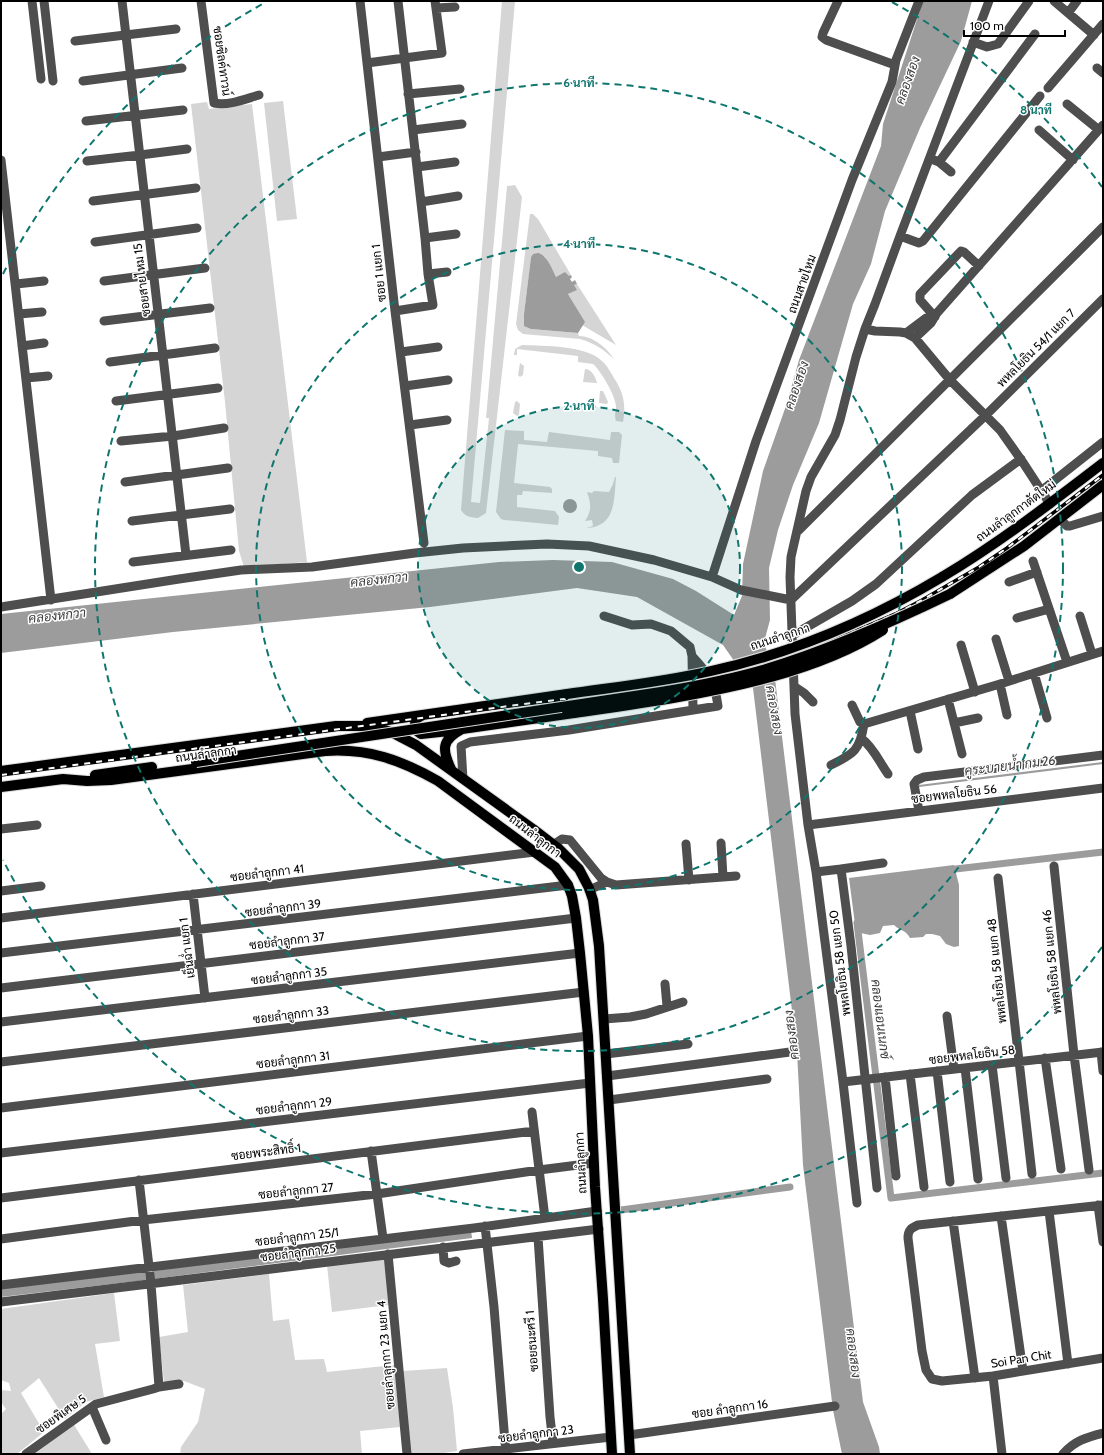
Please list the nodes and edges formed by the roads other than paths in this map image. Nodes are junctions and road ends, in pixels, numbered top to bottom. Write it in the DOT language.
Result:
graph roads {
  1 [pos="32,1"];
  2 [pos="44,1"];
  3 [pos="122,1"];
  4 [pos="202,1"];
  5 [pos="360,1"];
  6 [pos="398,1"];
  7 [pos="838,1"];
  8 [pos="919,1"];
  9 [pos="989,1"];
  10 [pos="1029,1"];
  11 [pos="1054,1"];
  12 [pos="1077,1"];
  13 [pos="435,4"];
  14 [pos="455,7"];
  15 [pos="1068,13"];
  16 [pos="1103,24"];
  17 [pos="176,29"];
  18 [pos="1035,34"];
  19 [pos="1094,34"];
  20 [pos="126,35"];
  21 [pos="75,41"];
  22 [pos="973,42"];
  23 [pos="404,59"];
  24 [pos="367,63"];
  25 [pos="895,65"];
  26 [pos="182,68"];
  27 [pos="130,75"];
  28 [pos="40,79"];
  29 [pos="53,81"];
  30 [pos="83,81"];
  31 [pos="1048,88"];
  32 [pos="460,89"];
  33 [pos="408,94"];
  34 [pos="260,95"];
  35 [pos="1040,96"];
  36 [pos="1067,104"];
  37 [pos="183,110"];
  38 [pos="135,116"];
  39 [pos="86,121"];
  40 [pos="462,124"];
  41 [pos="1101,128"];
  42 [pos="412,130"];
  43 [pos="1039,130"];
  44 [pos="187,148"];
  45 [pos="416,152"];
  46 [pos="140,155"];
  47 [pos="378,157"];
  48 [pos="929,158"];
  49 [pos="1,160"];
  50 [pos="87,160"];
  51 [pos="1073,160"];
  52 [pos="455,162"];
  53 [pos="939,162"];
  54 [pos="417,166"];
  55 [pos="951,172"];
  56 [pos="196,188"];
  57 [pos="144,195"];
  58 [pos="458,196"];
  59 [pos="93,201"];
  60 [pos="421,202"];
  61 [pos="1103,227"];
  62 [pos="197,228"];
  63 [pos="149,234"];
  64 [pos="456,234"];
  65 [pos="900,236"];
  66 [pos="425,238"];
  67 [pos="95,242"];
  68 [pos="979,266"];
  69 [pos="205,268"];
  70 [pos="447,272"];
  71 [pos="154,274"];
  72 [pos="428,274"];
  73 [pos="44,281"];
  74 [pos="104,281"];
  75 [pos="16,284"];
  76 [pos="1103,299"];
  77 [pos="210,308"];
  78 [pos="395,311"];
  79 [pos="42,312"];
  80 [pos="19,314"];
  81 [pos="158,315"];
  82 [pos="935,315"];
  83 [pos="104,321"];
  84 [pos="865,329"];
  85 [pos="906,333"];
  86 [pos="915,338"];
  87 [pos="44,343"];
  88 [pos="22,346"];
  89 [pos="438,347"];
  90 [pos="215,348"];
  91 [pos="401,352"];
  92 [pos="163,355"];
  93 [pos="110,362"];
  94 [pos="48,376"];
  95 [pos="26,378"];
  96 [pos="448,380"];
  97 [pos="950,380"];
  98 [pos="405,386"];
  99 [pos="218,388"];
  100 [pos="168,395"];
  101 [pos="116,401"];
  102 [pos="986,415"];
  103 [pos="447,420"];
  104 [pos="410,425"];
  105 [pos="224,428"];
  106 [pos="173,436"];
  107 [pos="121,442"];
  108 [pos="1103,442"];
  109 [pos="1021,459"];
  110 [pos="1103,463"];
  111 [pos="228,468"];
  112 [pos="177,476"];
  113 [pos="124,482"];
  114 [pos="1103,485"];
  115 [pos="1041,491"];
  116 [pos="1050,504"];
  117 [pos="230,509"];
  118 [pos="182,515"];
  119 [pos="1103,516"];
  120 [pos="1060,518"];
  121 [pos="132,521"];
  122 [pos="798,531"];
  123 [pos="424,543"];
  124 [pos="231,550"];
  125 [pos="186,555"];
  126 [pos="1034,561"];
  127 [pos="132,562"];
  128 [pos="1037,572"];
  129 [pos="712,577"];
  130 [pos="942,578"];
  131 [pos="1008,582"];
  132 [pos="51,600"];
  133 [pos="791,600"];
  134 [pos="1,607"];
  135 [pos="1050,609"];
  136 [pos="604,616"];
  137 [pos="1080,616"];
  138 [pos="902,618"];
  139 [pos="1017,618"];
  140 [pos="793,635"];
  141 [pos="996,639"];
  142 [pos="961,645"];
  143 [pos="1103,650"];
  144 [pos="1092,654"];
  145 [pos="692,656"];
  146 [pos="1067,662"];
  147 [pos="1034,673"];
  148 [pos="1004,683"];
  149 [pos="795,687"];
  150 [pos="975,692"];
  151 [pos="948,700"];
  152 [pos="813,702"];
  153 [pos="852,705"];
  154 [pos="693,709"];
  155 [pos="910,711"];
  156 [pos="423,715"];
  157 [pos="1007,715"];
  158 [pos="978,718"];
  159 [pos="1047,718"];
  160 [pos="954,723"];
  161 [pos="864,724"];
  162 [pos="354,725"];
  163 [pos="462,729"];
  164 [pos="862,739"];
  165 [pos="918,749"];
  166 [pos="962,754"];
  167 [pos="1103,755"];
  168 [pos="831,765"];
  169 [pos="451,769"];
  170 [pos="1,771"];
  171 [pos="888,774"];
  172 [pos="463,778"];
  173 [pos="63,779"];
  174 [pos="1,787"];
  175 [pos="1103,788"];
  176 [pos="919,811"];
  177 [pos="37,825"];
  178 [pos="808,825"];
  179 [pos="1,829"];
  180 [pos="686,844"];
  181 [pos="721,844"];
  182 [pos="554,845"];
  183 [pos="535,852"];
  184 [pos="883,863"];
  185 [pos="1054,866"];
  186 [pos="840,869"];
  187 [pos="816,872"];
  188 [pos="736,876"];
  189 [pos="723,877"];
  190 [pos="998,878"];
  191 [pos="689,880"];
  192 [pos="607,882"];
  193 [pos="568,885"];
  194 [pos="41,886"];
  195 [pos="589,890"];
  196 [pos="1,891"];
  197 [pos="193,894"];
  198 [pos="1,918"];
  199 [pos="576,918"];
  200 [pos="197,930"];
  201 [pos="1,953"];
  202 [pos="580,953"];
  203 [pos="201,964"];
  204 [pos="665,984"];
  205 [pos="1,988"];
  206 [pos="584,992"];
  207 [pos="205,998"];
  208 [pos="683,1002"];
  209 [pos="667,1006"];
  210 [pos="947,1016"];
  211 [pos="604,1019"];
  212 [pos="1,1022"];
  213 [pos="588,1036"];
  214 [pos="688,1044"];
  215 [pos="790,1052"];
  216 [pos="1102,1052"];
  217 [pos="606,1054"];
  218 [pos="1074,1055"];
  219 [pos="1045,1058"];
  220 [pos="1,1062"];
  221 [pos="1018,1062"];
  222 [pos="992,1065"];
  223 [pos="965,1068"];
  224 [pos="954,1069"];
  225 [pos="937,1071"];
  226 [pos="1103,1071"];
  227 [pos="910,1074"];
  228 [pos="607,1076"];
  229 [pos="876,1078"];
  230 [pos="767,1079"];
  231 [pos="843,1082"];
  232 [pos="590,1083"];
  233 [pos="609,1100"];
  234 [pos="1,1108"];
  235 [pos="532,1112"];
  236 [pos="534,1131"];
  237 [pos="371,1151"];
  238 [pos="1,1153"];
  239 [pos="594,1163"];
  240 [pos="1060,1169"];
  241 [pos="539,1170"];
  242 [pos="1089,1170"];
  243 [pos="1032,1174"];
  244 [pos="896,1176"];
  245 [pos="1006,1178"];
  246 [pos="139,1180"];
  247 [pos="978,1180"];
  248 [pos="950,1182"];
  249 [pos="924,1187"];
  250 [pos="877,1188"];
  251 [pos="376,1194"];
  252 [pos="1,1198"];
  253 [pos="857,1203"];
  254 [pos="1101,1205"];
  255 [pos="1049,1211"];
  256 [pos="597,1212"];
  257 [pos="1001,1216"];
  258 [pos="545,1218"];
  259 [pos="143,1220"];
  260 [pos="953,1221"];
  261 [pos="485,1226"];
  262 [pos="599,1229"];
  263 [pos="538,1237"];
  264 [pos="383,1238"];
  265 [pos="1,1239"];
  266 [pos="488,1242"];
  267 [pos="1103,1242"];
  268 [pos="443,1247"];
  269 [pos="388,1254"];
  270 [pos="456,1261"];
  271 [pos="149,1268"];
  272 [pos="150,1282"];
  273 [pos="1,1285"];
  274 [pos="1,1302"];
  275 [pos="1103,1358"];
  276 [pos="1068,1364"];
  277 [pos="1023,1371"];
  278 [pos="993,1376"];
  279 [pos="975,1378"];
  280 [pos="179,1384"];
  281 [pos="159,1386"];
  282 [pos="835,1406"];
  283 [pos="92,1407"];
  284 [pos="1103,1433"];
  285 [pos="629,1435"];
  286 [pos="611,1437"];
  287 [pos="106,1440"];
  288 [pos="553,1443"];
  289 [pos="505,1452"];
  290 [pos="26,1454"];
  291 [pos="407,1454"];
  292 [pos="463,1454"];
  293 [pos="612,1454"];
  294 [pos="630,1454"];
  295 [pos="1002,1454"];
  296 [pos="1063,1454"];
  1 -- 28 [label="street"];
  2 -- 29 [label="street"];
  3 -- 20 [label="street, ซอยสายไหม 15"];
  4 -- 34 [label="street, ซอยซิลค์ทาวน์"];
  5 -- 24 [label="street, ซอย 1 แยก 1"];
  6 -- 23 [label="street"];
  7 -- 25 [label="street"];
  8 -- 25 [label="street, ถนนสายไหม"];
  9 -- 22 [label="street"];
  10 -- 22 [label="street"];
  11 -- 15 [label="street"];
  12 -- 15 [label="street"];
  13 -- 14 [label="street"];
  13 -- 23 [label="street"];
  15 -- 19 [label="street"];
  16 -- 19 [label="street"];
  17 -- 20 [label="street"];
  18 -- 53 [label="street"];
  19 -- 31 [label="street"];
  20 -- 21 [label="street"];
  20 -- 27 [label="street, ซอยสายไหม 15"];
  22 -- 48 [label="street"];
  23 -- 24 [label="street"];
  23 -- 33 [label="street"];
  24 -- 47 [label="street, ซอย 1 แยก 1"];
  25 -- 129 [label="street, ถนนสายไหม"];
  26 -- 27 [label="street"];
  27 -- 30 [label="street"];
  27 -- 38 [label="street, ซอยสายไหม 15"];
  32 -- 33 [label="street"];
  33 -- 42 [label="street"];
  35 -- 65 [label="street"];
  36 -- 41 [label="street"];
  37 -- 38 [label="street"];
  38 -- 39 [label="street"];
  38 -- 46 [label="street, ซอยสายไหม 15"];
  40 -- 42 [label="street"];
  41 -- 51 [label="street"];
  42 -- 45 [label="street"];
  43 -- 51 [label="street"];
  44 -- 46 [label="street"];
  45 -- 47 [label="street"];
  45 -- 54 [label="street"];
  46 -- 50 [label="street"];
  46 -- 57 [label="street, ซอยสายไหม 15"];
  47 -- 78 [label="street, ซอย 1 แยก 1"];
  48 -- 53 [label="street"];
  48 -- 65 [label="street"];
  49 -- 75 [label="street"];
  51 -- 68 [label="street"];
  52 -- 54 [label="street"];
  53 -- 55 [label="street"];
  54 -- 60 [label="street"];
  56 -- 57 [label="street"];
  57 -- 59 [label="street"];
  57 -- 63 [label="street, ซอยสายไหม 15"];
  58 -- 60 [label="street"];
  60 -- 66 [label="street"];
  61 -- 97 [label="street"];
  62 -- 63 [label="street"];
  63 -- 67 [label="street"];
  63 -- 71 [label="street, ซอยสายไหม 15"];
  64 -- 66 [label="street"];
  65 -- 84 [label="street"];
  66 -- 72 [label="street"];
  68 -- 82 [label="street"];
  68 -- 82 [label="street"];
  69 -- 71 [label="street"];
  70 -- 72 [label="street"];
  71 -- 74 [label="street"];
  71 -- 81 [label="street, ซอยสายไหม 15"];
  72 -- 78 [label="street"];
  73 -- 75 [label="street"];
  75 -- 80 [label="street"];
  76 -- 102 [label="street, พหลโยธิน 54/1 แยก 7"];
  77 -- 81 [label="street"];
  78 -- 91 [label="street, ซอย 1 แยก 1"];
  79 -- 80 [label="street"];
  80 -- 88 [label="street"];
  81 -- 83 [label="street"];
  81 -- 92 [label="street, ซอยสายไหม 15"];
  82 -- 85 [label="street"];
  82 -- 86 [label="street"];
  84 -- 85 [label="street"];
  84 -- 122 [label="street"];
  85 -- 86 [label="street"];
  86 -- 97 [label="street"];
  87 -- 88 [label="street"];
  88 -- 95 [label="street"];
  89 -- 91 [label="street"];
  90 -- 92 [label="street"];
  91 -- 98 [label="street, ซอย 1 แยก 1"];
  92 -- 93 [label="street"];
  92 -- 100 [label="street, ซอยสายไหม 15"];
  94 -- 95 [label="street"];
  95 -- 132 [label="street"];
  96 -- 98 [label="street"];
  97 -- 102 [label="street"];
  97 -- 122 [label="street"];
  98 -- 104 [label="street, ซอย 1 แยก 1"];
  99 -- 100 [label="street"];
  100 -- 101 [label="street"];
  100 -- 106 [label="street, ซอยสายไหม 15"];
  102 -- 109 [label="street"];
  102 -- 133 [label="street, พหลโยธิน 54/1 แยก 7"];
  103 -- 104 [label="street"];
  104 -- 123 [label="street, ซอย 1 แยก 1"];
  105 -- 106 [label="street"];
  106 -- 107 [label="street"];
  106 -- 112 [label="street, ซอยสายไหม 15"];
  108 -- 115 [label="street"];
  109 -- 115 [label="street"];
  109 -- 140 [label="street"];
  110 -- 116 [label="main road, ถนนลำลูกกาตัดใหม่"];
  111 -- 112 [label="street"];
  112 -- 113 [label="street"];
  112 -- 118 [label="street, ซอยสายไหม 15"];
  114 -- 120 [label="main road"];
  115 -- 116 [label="street"];
  116 -- 130 [label="main road, ถนนลำลูกกาตัดใหม่"];
  117 -- 118 [label="street"];
  118 -- 121 [label="street"];
  118 -- 125 [label="street, ซอยสายไหม 15"];
  119 -- 120 [label="street"];
  120 -- 138 [label="main road, ถนนลำลูกกา, bridge"];
  122 -- 133 [label="street"];
  124 -- 125 [label="street"];
  125 -- 127 [label="street"];
  126 -- 128 [label="street"];
  128 -- 131 [label="street"];
  128 -- 135 [label="street"];
  129 -- 132 [label="street"];
  129 -- 133 [label="street"];
  130 -- 156 [label="main road, ถนนลำลูกกา, bridge"];
  132 -- 134 [label="street"];
  133 -- 140 [label="street"];
  135 -- 139 [label="street"];
  135 -- 146 [label="street"];
  136 -- 145 [label="street"];
  137 -- 144 [label="street"];
  138 -- 163 [label="main road, bridge"];
  138 -- 173 [label="main road, ถนนลำลูกกา, bridge"];
  140 -- 149 [label="street"];
  141 -- 148 [label="street"];
  142 -- 150 [label="street"];
  143 -- 144 [label="street"];
  144 -- 146 [label="street"];
  145 -- 154 [label="street"];
  145 -- 154 [label="street"];
  146 -- 147 [label="street"];
  147 -- 148 [label="street"];
  147 -- 159 [label="street"];
  148 -- 150 [label="street"];
  148 -- 157 [label="street"];
  149 -- 152 [label="street"];
  149 -- 178 [label="street"];
  150 -- 151 [label="street"];
  151 -- 155 [label="street"];
  151 -- 160 [label="street"];
  153 -- 161 [label="street"];
  154 -- 172 [label="street"];
  155 -- 161 [label="street"];
  155 -- 165 [label="street"];
  156 -- 162 [label="main road, ถนนลำลูกกา"];
  156 -- 163 [label="main road"];
  158 -- 160 [label="street"];
  160 -- 166 [label="street"];
  161 -- 164 [label="street"];
  162 -- 169 [label="main road, ถนนลำลูกกา"];
  162 -- 170 [label="main road, ถนนลำลูกกา"];
  163 -- 169 [label="main road"];
  164 -- 168 [label="street"];
  164 -- 171 [label="street"];
  167 -- 176 [label="street"];
  169 -- 172 [label="main road, ถนนลำลูกกา"];
  172 -- 182 [label="main road, ถนนลำลูกกา"];
  173 -- 174 [label="main road, ถนนลำลูกกา"];
  173 -- 183 [label="main road, ถนนลำลูกกา"];
  175 -- 176 [label="street, ซอยพหลโยธิน 56"];
  176 -- 178 [label="street, ซอยพหลโยธิน 56"];
  177 -- 179 [label="street"];
  178 -- 187 [label="street"];
  180 -- 191 [label="street"];
  181 -- 189 [label="street"];
  182 -- 192 [label="street"];
  182 -- 195 [label="main road, ถนนลำลูกกา"];
  183 -- 193 [label="main road, ถนนลำลูกกา"];
  183 -- 197 [label="street, ซอยลำลูกกา 41"];
  184 -- 186 [label="street"];
  185 -- 218 [label="street, พหลโยธิน 58 แยก 46"];
  186 -- 187 [label="street"];
  186 -- 229 [label="street, พหลโยธิน 58 แยก 50"];
  187 -- 231 [label="street"];
  188 -- 189 [label="street"];
  189 -- 191 [label="street"];
  190 -- 221 [label="street, พหลโยธิน 58 แยก 48"];
  191 -- 192 [label="street"];
  192 -- 195 [label="street"];
  193 -- 199 [label="main road, ถนนลำลูกกา"];
  193 -- 200 [label="street, ซอยลำลูกกา 39"];
  194 -- 196 [label="street"];
  195 -- 211 [label="main road, ถนนลำลูกกา"];
  197 -- 198 [label="street, ซอยลำลูกกา 41"];
  197 -- 200 [label="street, เย็นฉ่ำ แยก 1"];
  199 -- 202 [label="main road, ถนนลำลูกกา"];
  199 -- 203 [label="street, ซอยลำลูกกา 37"];
  200 -- 201 [label="street, ซอยลำลูกกา 39"];
  200 -- 203 [label="street, เย็นฉ่ำ แยก 1"];
  202 -- 206 [label="main road, ถนนลำลูกกา"];
  202 -- 207 [label="street, ซอยลำลูกกา 35"];
  203 -- 205 [label="street, ซอยลำลูกกา 37"];
  203 -- 207 [label="street, เย็นฉ่ำ แยก 1"];
  204 -- 209 [label="street"];
  206 -- 213 [label="main road, ถนนลำลูกกา"];
  206 -- 220 [label="street, ซอยลำลูกกา 33"];
  207 -- 212 [label="street, ซอยลำลูกกา 35"];
  208 -- 209 [label="street"];
  209 -- 211 [label="street"];
  210 -- 224 [label="street"];
  211 -- 217 [label="main road, ถนนลำลูกกา"];
  213 -- 232 [label="main road, ถนนลำลูกกา"];
  213 -- 234 [label="street, ซอยลำลูกกา 31"];
  214 -- 217 [label="street"];
  215 -- 228 [label="street"];
  216 -- 218 [label="street, ซอยพหลโยธิน 58"];
  216 -- 226 [label="street"];
  217 -- 228 [label="main road, ถนนลำลูกกา"];
  218 -- 219 [label="street, ซอยพหลโยธิน 58"];
  218 -- 242 [label="street, พหลโยธิน 58 แยก 46"];
  219 -- 221 [label="street, ซอยพหลโยธิน 58"];
  219 -- 240 [label="street"];
  221 -- 222 [label="street, ซอยพหลโยธิน 58"];
  221 -- 243 [label="street, พหลโยธิน 58 แยก 48"];
  222 -- 223 [label="street, ซอยพหลโยธิน 58"];
  222 -- 245 [label="street"];
  223 -- 224 [label="street, ซอยพหลโยธิน 58"];
  223 -- 247 [label="street"];
  224 -- 225 [label="street, ซอยพหลโยธิน 58"];
  225 -- 227 [label="street, ซอยพหลโยธิน 58"];
  225 -- 248 [label="street"];
  227 -- 229 [label="street, ซอยพหลโยธิน 58"];
  227 -- 249 [label="street"];
  228 -- 233 [label="main road, ถนนลำลูกกา"];
  229 -- 231 [label="street, ซอยพหลโยธิน 58"];
  229 -- 244 [label="street"];
  229 -- 250 [label="street"];
  230 -- 233 [label="street"];
  231 -- 253 [label="street"];
  232 -- 238 [label="street, ซอยลำลูกกา 29"];
  232 -- 239 [label="main road, ถนนลำลูกกา"];
  233 -- 285 [label="main road, ถนนลำลูกกา"];
  235 -- 236 [label="street"];
  236 -- 237 [label="street, ซอยพระสิทธิ์ 1"];
  236 -- 241 [label="street"];
  237 -- 246 [label="street, ซอยพระสิทธิ์ 1"];
  237 -- 251 [label="street"];
  239 -- 241 [label="street, ซอยลำลูกกา 27"];
  239 -- 256 [label="main road, ถนนลำลูกกา"];
  241 -- 251 [label="street, ซอยลำลูกกา 27"];
  241 -- 258 [label="street"];
  246 -- 252 [label="street, ซอยพระสิทธิ์ 1"];
  246 -- 259 [label="street"];
  251 -- 259 [label="street, ซอยลำลูกกา 27"];
  251 -- 264 [label="street"];
  254 -- 255 [label="street"];
  254 -- 267 [label="street"];
  255 -- 257 [label="street"];
  255 -- 276 [label="street"];
  256 -- 258 [label="street, ซอยลำลูกกา 25/1"];
  256 -- 262 [label="main road, ถนนลำลูกกา"];
  257 -- 260 [label="street"];
  257 -- 277 [label="street"];
  258 -- 261 [label="street, ซอยลำลูกกา 25/1"];
  259 -- 265 [label="street, ซอยลำลูกกา 27"];
  259 -- 271 [label="street"];
  260 -- 279 [label="street"];
  260 -- 279 [label="street, Soi Pan Chit"];
  261 -- 264 [label="street, ซอยลำลูกกา 25/1"];
  261 -- 266 [label="street"];
  262 -- 263 [label="street, ซอยลำลูกกา 25"];
  262 -- 286 [label="main road, ถนนลำลูกกา"];
  263 -- 266 [label="street, ซอยลำลูกกา 25"];
  263 -- 288 [label="street, ซอยธนะศรี 1"];
  264 -- 271 [label="street, ซอยลำลูกกา 25/1"];
  266 -- 268 [label="street, ซอยลำลูกกา 25"];
  266 -- 289 [label="street"];
  268 -- 269 [label="street, ซอยลำลูกกา 25"];
  268 -- 270 [label="street"];
  269 -- 272 [label="street, ซอยลำลูกกา 25"];
  269 -- 291 [label="street, ซอยลำลูกกา 23 แยก 4"];
  271 -- 272 [label="street"];
  271 -- 273 [label="street, ซอยลำลูกกา 25/1"];
  272 -- 274 [label="street, ซอยลำลูกกา 25"];
  272 -- 281 [label="street"];
  275 -- 276 [label="street, Soi Pan Chit"];
  276 -- 277 [label="street, Soi Pan Chit"];
  277 -- 278 [label="street, Soi Pan Chit"];
  278 -- 279 [label="street, Soi Pan Chit"];
  278 -- 295 [label="street"];
  280 -- 281 [label="street, ซอยพิเศษ 5"];
  281 -- 283 [label="street, ซอยพิเศษ 5"];
  282 -- 285 [label="street, ซอย ลำลูกกา 16"];
  283 -- 287 [label="street"];
  283 -- 290 [label="street, ซอยพิเศษ 5"];
  284 -- 296 [label="street"];
  285 -- 294 [label="main road, ถนนลำลูกกา"];
  286 -- 288 [label="street, ซอยลำลูกกา 23"];
  286 -- 293 [label="main road, ถนนลำลูกกา"];
  288 -- 289 [label="street, ซอยลำลูกกา 23"];
  289 -- 292 [label="street, ซอยลำลูกกา 23"];
}
